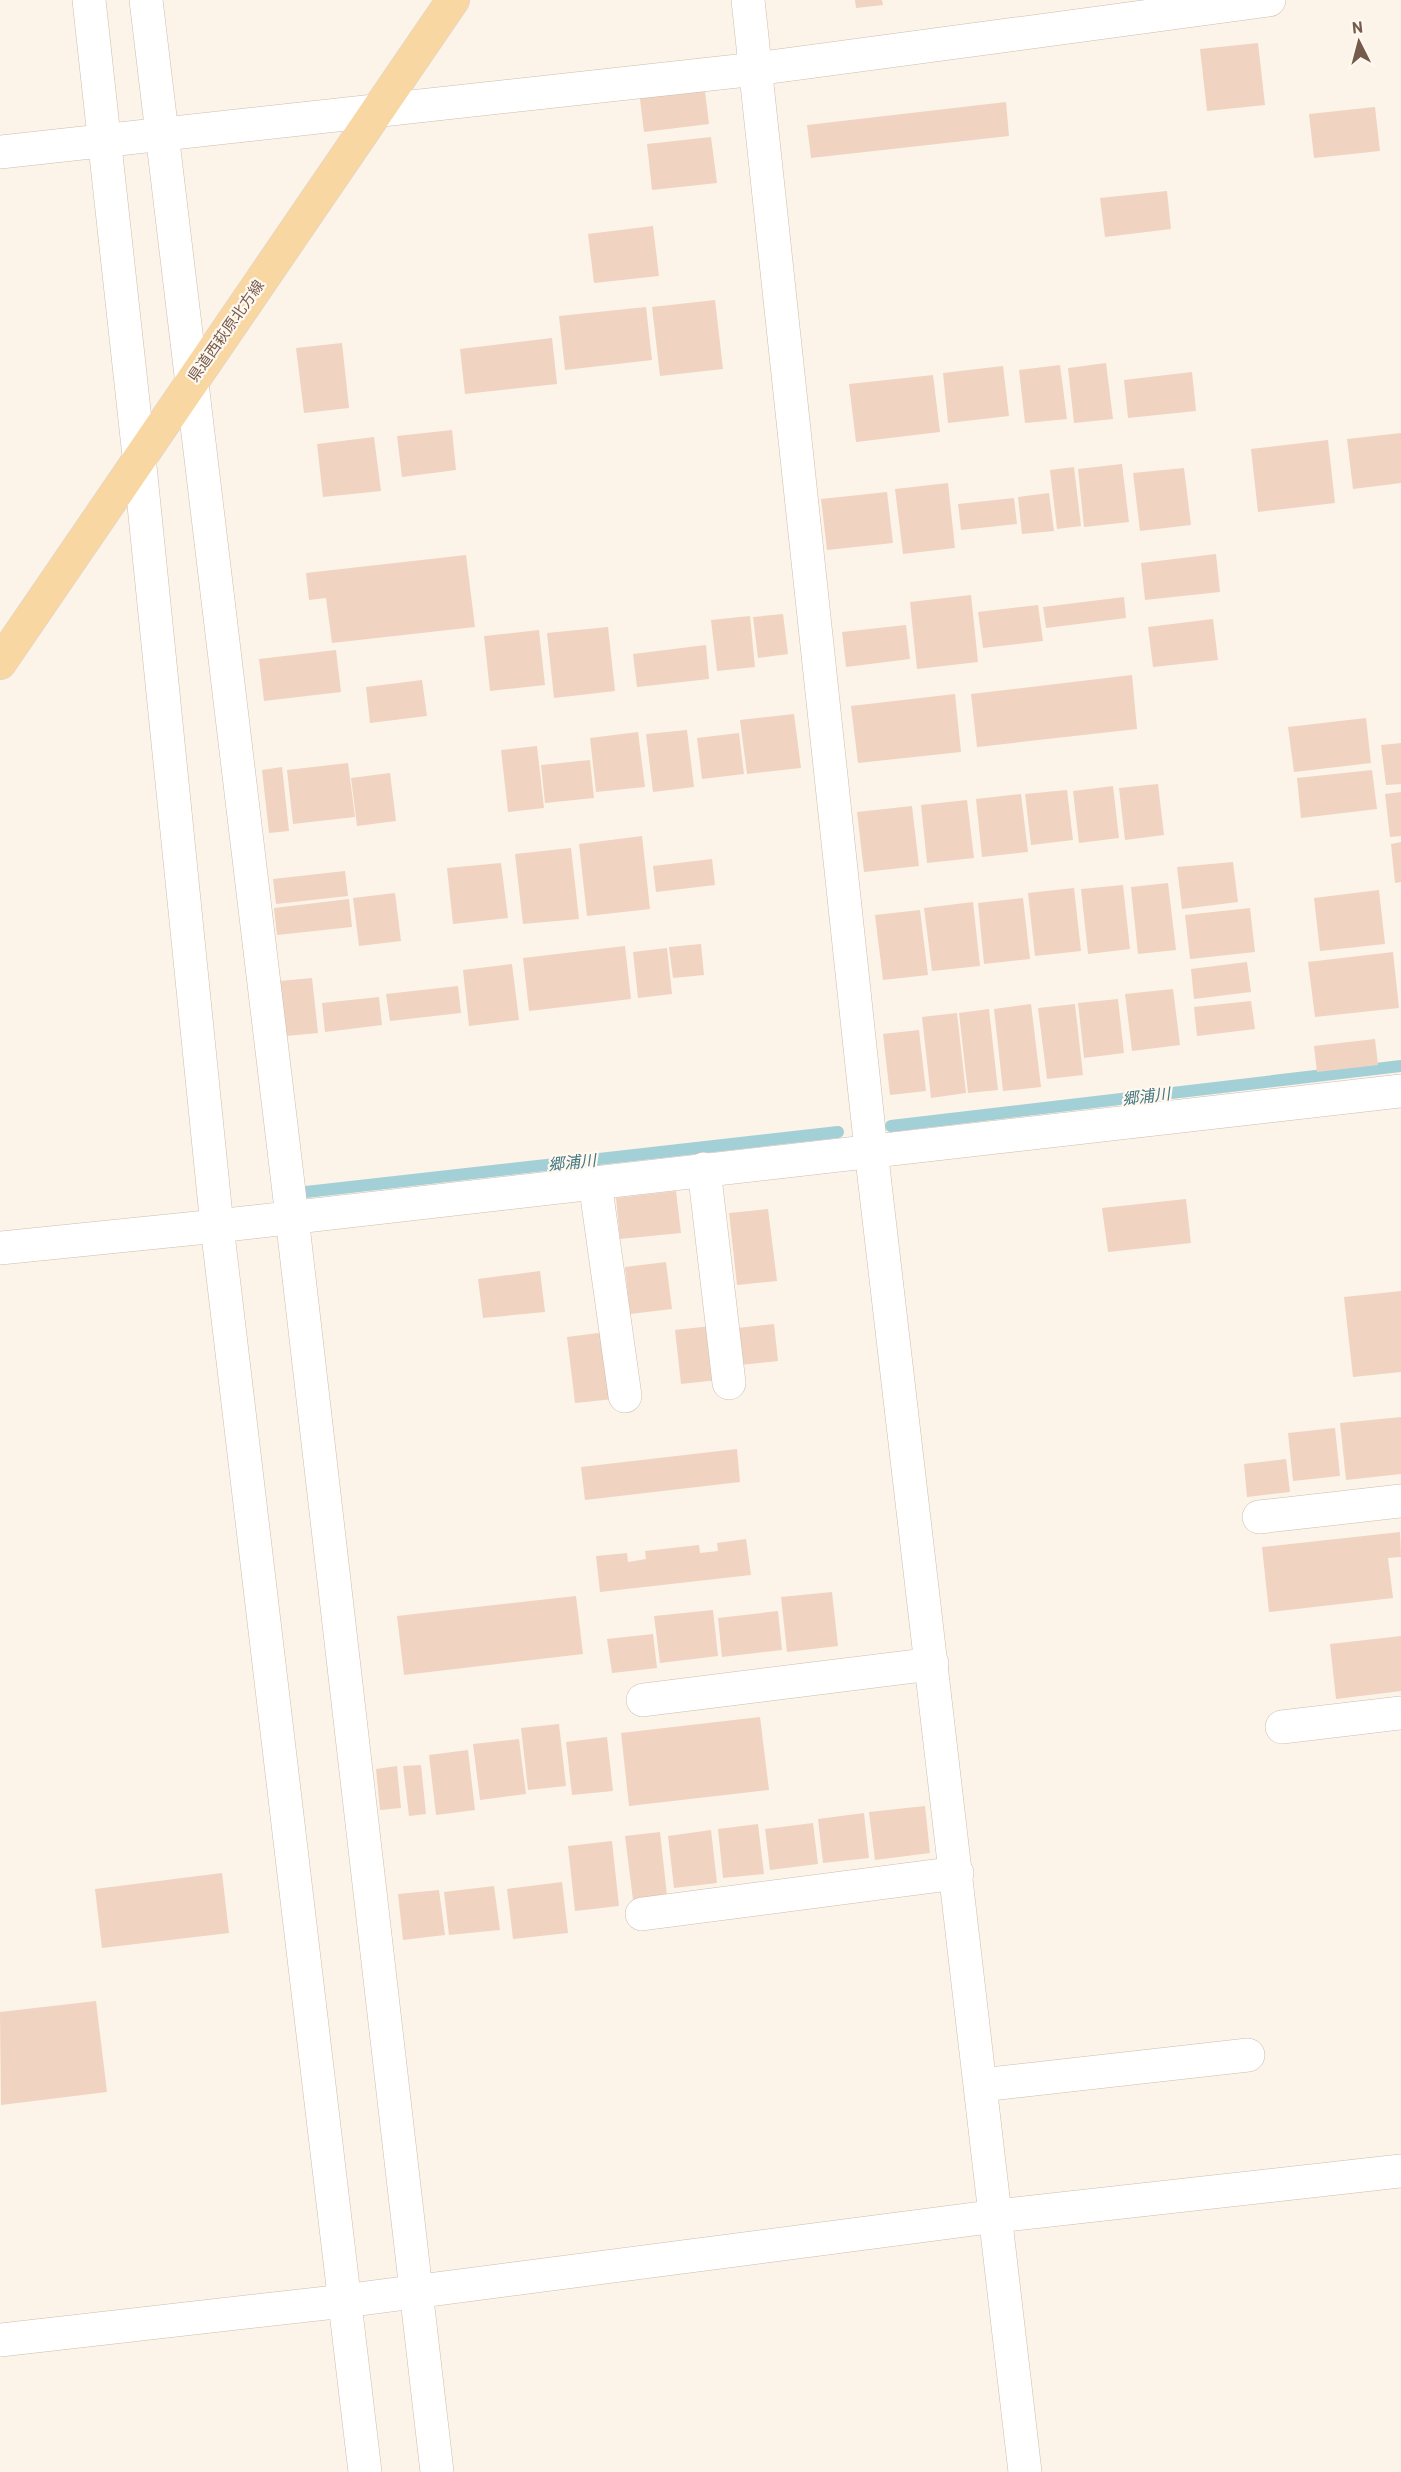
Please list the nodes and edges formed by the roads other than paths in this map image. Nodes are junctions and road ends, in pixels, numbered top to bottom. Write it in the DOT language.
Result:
graph roads {
  1 [pos="89,0"];
  2 [pos="146,0"];
  3 [pos="453,0"];
  4 [pos="748,0"];
  5 [pos="1269,0"];
  6 [pos="756,69"];
  7 [pos="378,110"];
  8 [pos="162,134"];
  9 [pos="105,140"];
  10 [pos="0,152"];
  11 [pos="192,381"];
  12 [pos="139,456"];
  13 [pos="0,663"];
  14 [pos="1401,1090"];
  15 [pos="872,1150"];
  16 [pos="704,1169"];
  17 [pos="595,1182"];
  18 [pos="292,1217"];
  19 [pos="217,1226"];
  20 [pos="0,1248"];
  21 [pos="729,1383"];
  22 [pos="625,1396"];
  23 [pos="1401,1501"];
  24 [pos="1260,1517"];
  25 [pos="932,1664"];
  26 [pos="644,1700"];
  27 [pos="1401,1713"];
  28 [pos="1282,1727"];
  29 [pos="957,1873"];
  30 [pos="642,1914"];
  31 [pos="1248,2055"];
  32 [pos="981,2085"];
  33 [pos="1401,2172"];
  34 [pos="997,2216"];
  35 [pos="415,2290"];
  36 [pos="344,2301"];
  37 [pos="0,2340"];
  38 [pos="365,2472"];
  39 [pos="437,2472"];
  40 [pos="1025,2472"];
  1 -- 9 [label="street"];
  2 -- 8 [label="street"];
  3 -- 7 [label="main road, 県道西萩原北方線"];
  4 -- 6 [label="street"];
  5 -- 6 [label="street"];
  6 -- 7 [label="street"];
  6 -- 15 [label="street"];
  7 -- 8 [label="street"];
  7 -- 11 [label="main road, 県道西萩原北方線"];
  8 -- 9 [label="street"];
  8 -- 11 [label="street"];
  9 -- 10 [label="street"];
  9 -- 12 [label="street"];
  11 -- 12 [label="main road, 県道西萩原北方線"];
  11 -- 18 [label="street"];
  12 -- 13 [label="main road, 県道西萩原北方線"];
  12 -- 19 [label="street"];
  14 -- 15 [label="street"];
  15 -- 16 [label="street"];
  15 -- 25 [label="street"];
  16 -- 17 [label="street"];
  16 -- 21 [label="street"];
  17 -- 18 [label="street"];
  17 -- 22 [label="street"];
  18 -- 19 [label="street"];
  18 -- 35 [label="street"];
  19 -- 20 [label="street"];
  19 -- 36 [label="street"];
  23 -- 24 [label="street"];
  25 -- 26 [label="street"];
  25 -- 29 [label="street"];
  27 -- 28 [label="street"];
  29 -- 30 [label="street"];
  29 -- 32 [label="street"];
  31 -- 32 [label="street"];
  32 -- 34 [label="street"];
  33 -- 34 [label="street"];
  34 -- 35 [label="street"];
  34 -- 40 [label="street"];
  35 -- 36 [label="street"];
  35 -- 39 [label="street"];
  36 -- 37 [label="street"];
  36 -- 38 [label="street"];
}
